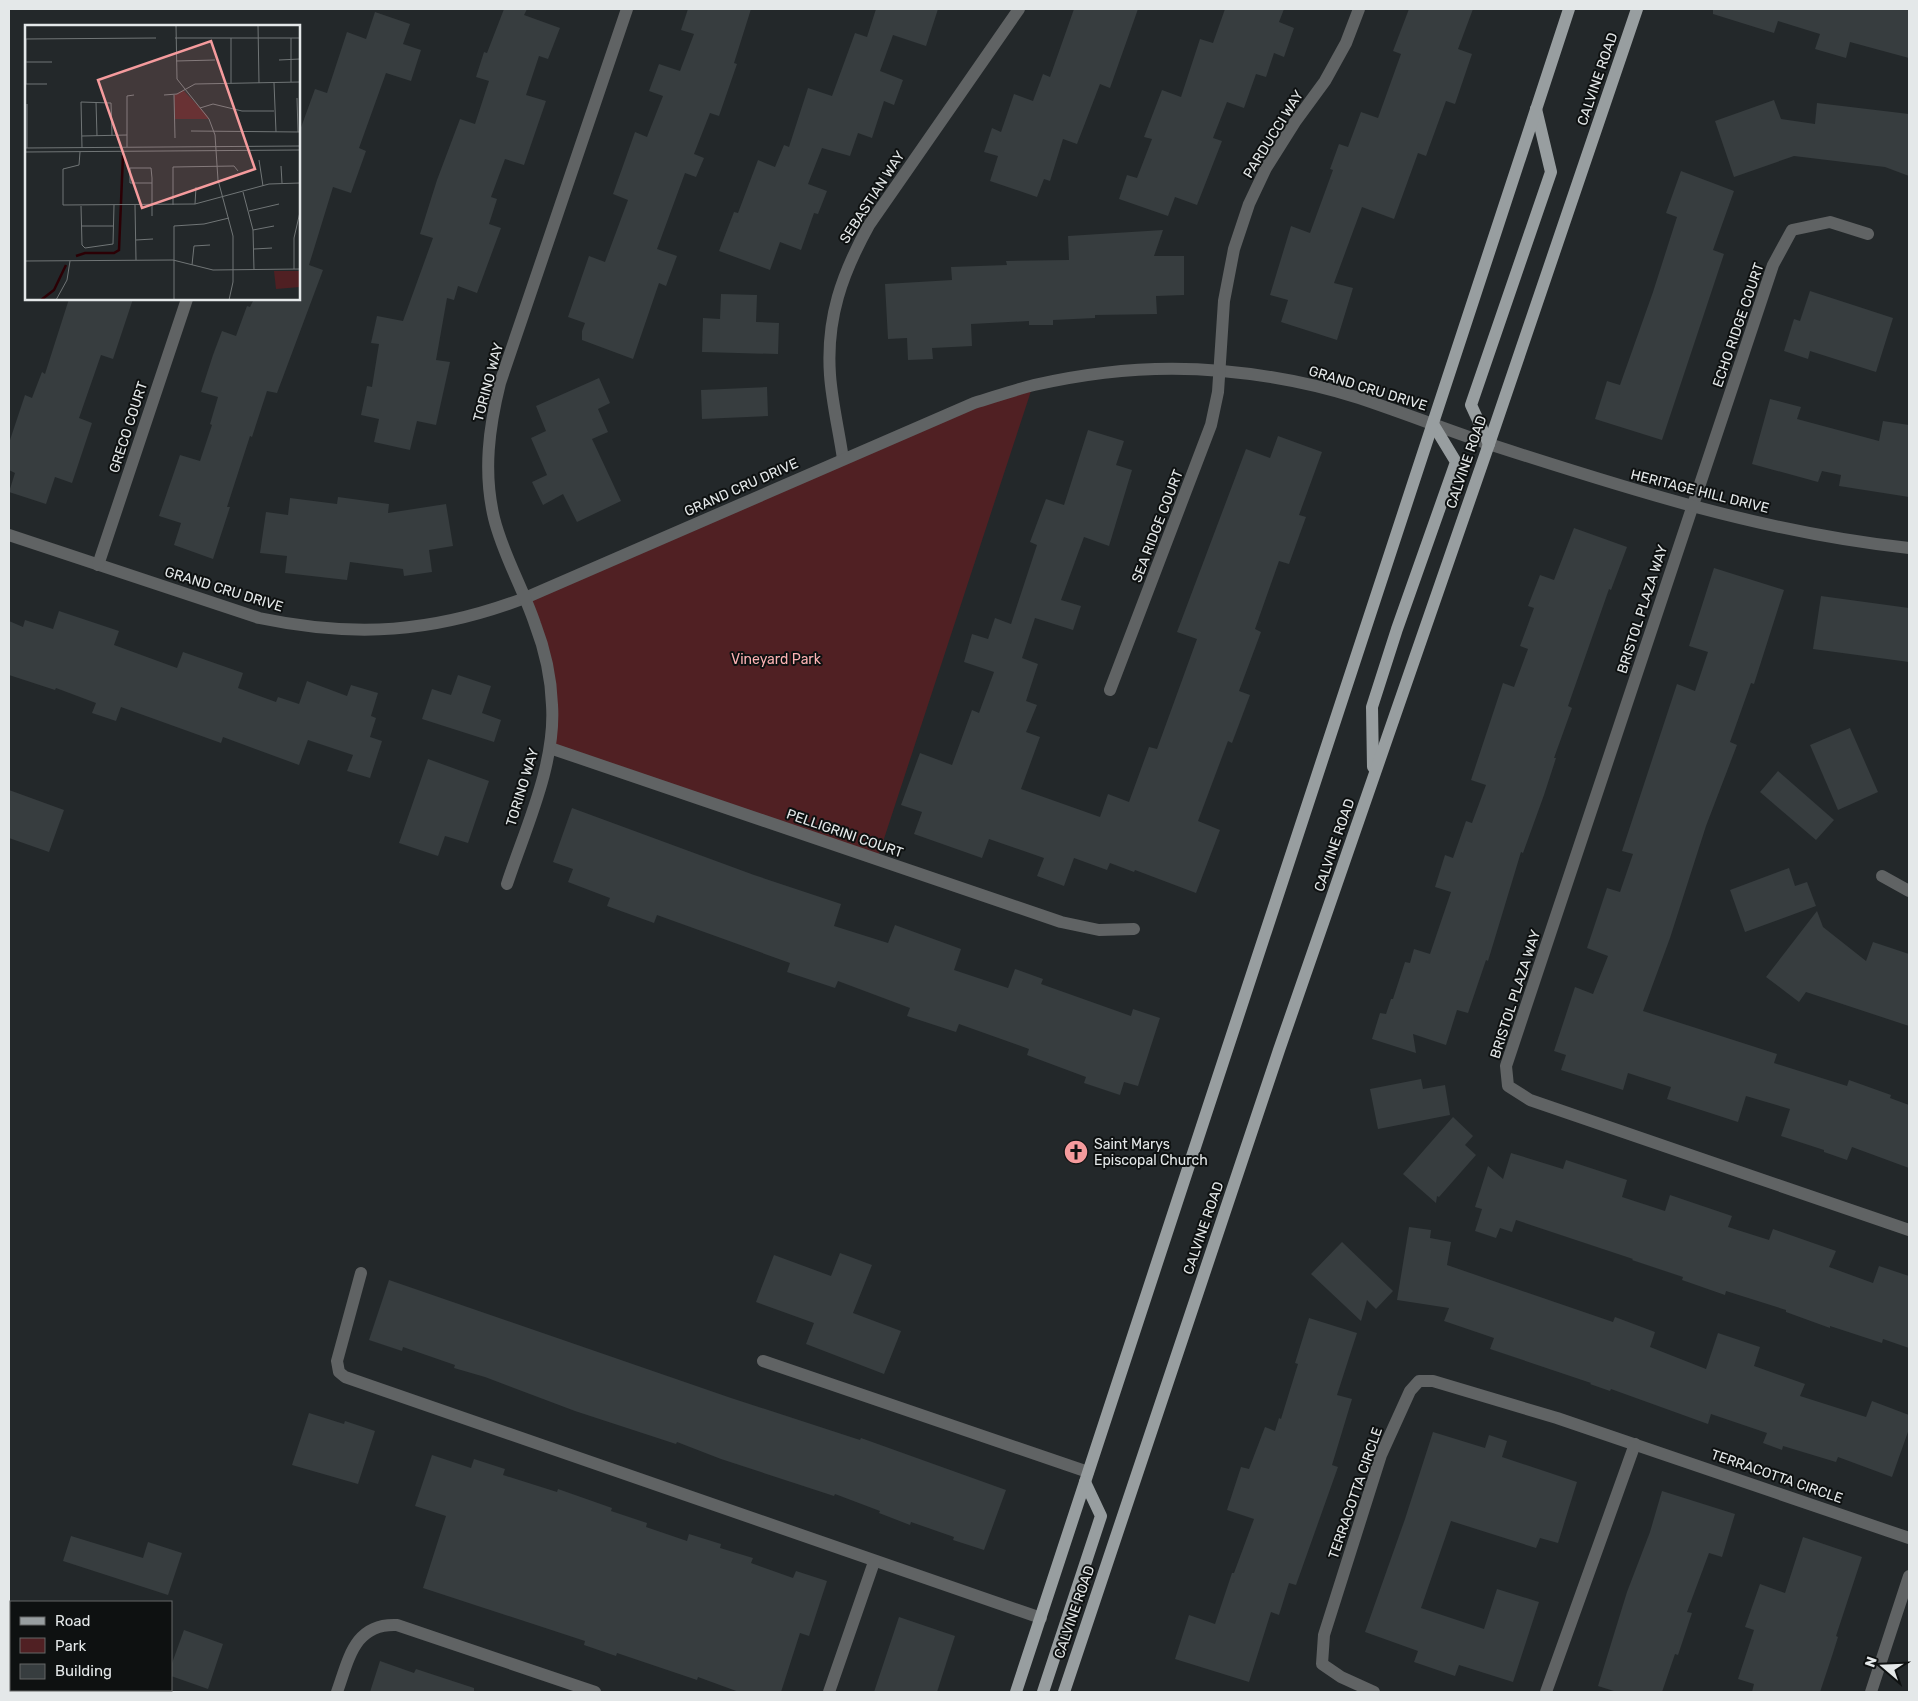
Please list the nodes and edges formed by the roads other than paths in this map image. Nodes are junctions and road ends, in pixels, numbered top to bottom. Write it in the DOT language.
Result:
graph roads {
  1 [pos="626,9"];
  2 [pos="1019,9"];
  3 [pos="1359,9"];
  4 [pos="1570,9"];
  5 [pos="1637,9"];
  6 [pos="1536,109"];
  7 [pos="1868,234"];
  8 [pos="187,300"];
  9 [pos="1220,370"];
  10 [pos="1433,424"];
  11 [pos="1489,444"];
  12 [pos="843,459"];
  13 [pos="1693,506"];
  14 [pos="9,535"];
  15 [pos="1909,548"];
  16 [pos="98,565"];
  17 [pos="525,598"];
  18 [pos="1110,690"];
  19 [pos="550,748"];
  20 [pos="1373,777"];
  21 [pos="1882,876"];
  22 [pos="507,884"];
  23 [pos="1909,891"];
  24 [pos="1134,930"];
  25 [pos="1909,1230"];
  26 [pos="361,1273"];
  27 [pos="763,1360"];
  28 [pos="1635,1444"];
  29 [pos="1087,1478"];
  30 [pos="1909,1538"];
  31 [pos="874,1562"];
  32 [pos="1909,1576"];
  33 [pos="1041,1618"];
  34 [pos="337,1692"];
  35 [pos="595,1692"];
  36 [pos="829,1692"];
  37 [pos="1016,1692"];
  38 [pos="1042,1692"];
  39 [pos="1064,1692"];
  40 [pos="1374,1692"];
  41 [pos="1546,1692"];
  42 [pos="1871,1692"];
  1 -- 17 [label="street, TORINO WAY"];
  2 -- 12 [label="street, SEBASTIAN WAY"];
  3 -- 9 [label="street, PARDUCCI WAY"];
  4 -- 6 [label="main road"];
  5 -- 11 [label="main road, CALVINE ROAD"];
  6 -- 10 [label="main road"];
  6 -- 11 [label="main road"];
  7 -- 13 [label="street, ECHO RIDGE COURT"];
  8 -- 16 [label="street, GRECO COURT"];
  9 -- 10 [label="street, GRAND CRU DRIVE"];
  9 -- 12 [label="street, GRAND CRU DRIVE"];
  9 -- 18 [label="street, SEA RIDGE COURT"];
  10 -- 11 [label="street, GRAND CRU DRIVE"];
  10 -- 20 [label="main road"];
  10 -- 29 [label="main road"];
  11 -- 13 [label="street, HERITAGE HILL DRIVE"];
  11 -- 20 [label="main road, CALVINE ROAD"];
  12 -- 17 [label="street, GRAND CRU DRIVE"];
  13 -- 15 [label="street, HERITAGE HILL DRIVE"];
  13 -- 25 [label="street, BRISTOL PLAZA WAY"];
  14 -- 16 [label="street, GRAND CRU DRIVE"];
  16 -- 17 [label="street, GRAND CRU DRIVE"];
  17 -- 19 [label="street, TORINO WAY"];
  19 -- 22 [label="street, TORINO WAY"];
  19 -- 24 [label="street, PELLIGRINI COURT"];
  20 -- 39 [label="main road, CALVINE ROAD"];
  21 -- 23 [label="street"];
  26 -- 31 [label="street"];
  27 -- 29 [label="street"];
  28 -- 30 [label="street, TERRACOTTA CIRCLE"];
  28 -- 40 [label="street, TERRACOTTA CIRCLE"];
  28 -- 41 [label="street"];
  29 -- 33 [label="main road"];
  29 -- 38 [label="main road"];
  31 -- 33 [label="street"];
  31 -- 36 [label="street"];
  32 -- 42 [label="street"];
  33 -- 37 [label="main road"];
  34 -- 35 [label="street"];
}
